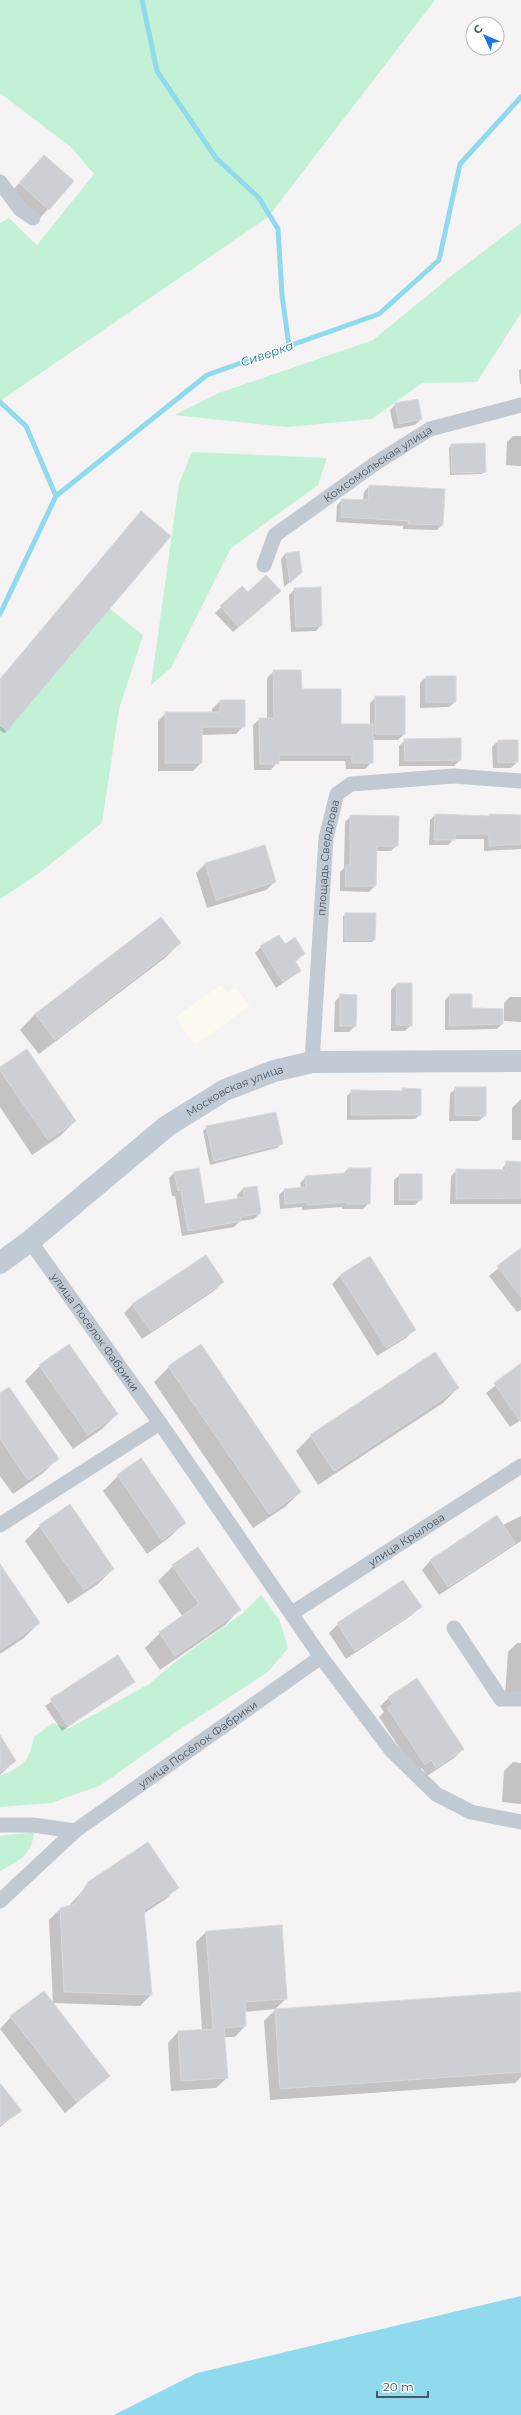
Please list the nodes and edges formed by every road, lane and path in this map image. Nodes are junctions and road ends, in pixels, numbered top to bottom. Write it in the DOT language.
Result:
graph roads {
  1 [pos="0,182"];
  2 [pos="33,218"];
  3 [pos="521,405"];
  4 [pos="264,565"];
  5 [pos="521,781"];
  6 [pos="521,1061"];
  7 [pos="312,1062"];
  8 [pos="30,1241"];
  9 [pos="0,1262"];
  10 [pos="160,1423"];
  11 [pos="521,1466"];
  12 [pos="0,1525"];
  13 [pos="292,1614"];
  14 [pos="454,1628"];
  15 [pos="321,1657"];
  16 [pos="521,1699"];
  17 [pos="521,1822"];
  18 [pos="0,1825"];
  19 [pos="75,1831"];
  20 [pos="0,1901"];
  1 -- 2 [label="street"];
  3 -- 4 [label="street, Комсомольская улица"];
  5 -- 7 [label="street, площадь Свердлова"];
  6 -- 7 [label="main road, Московская улица"];
  7 -- 8 [label="main road, Московская улица"];
  8 -- 9 [label="main road, Московская улица"];
  8 -- 10 [label="street, улица Посёлок Фабрики"];
  10 -- 12 [label="street"];
  10 -- 13 [label="street, улица Посёлок Фабрики"];
  11 -- 13 [label="street, улица Крылова"];
  13 -- 15 [label="street, улица Посёлок Фабрики"];
  14 -- 16 [label="street"];
  15 -- 17 [label="street, улица Посёлок Фабрики"];
  15 -- 19 [label="street, улица Посёлок Фабрики"];
  18 -- 19 [label="street"];
  19 -- 20 [label="street, улица Посёлок Фабрики"];
}
